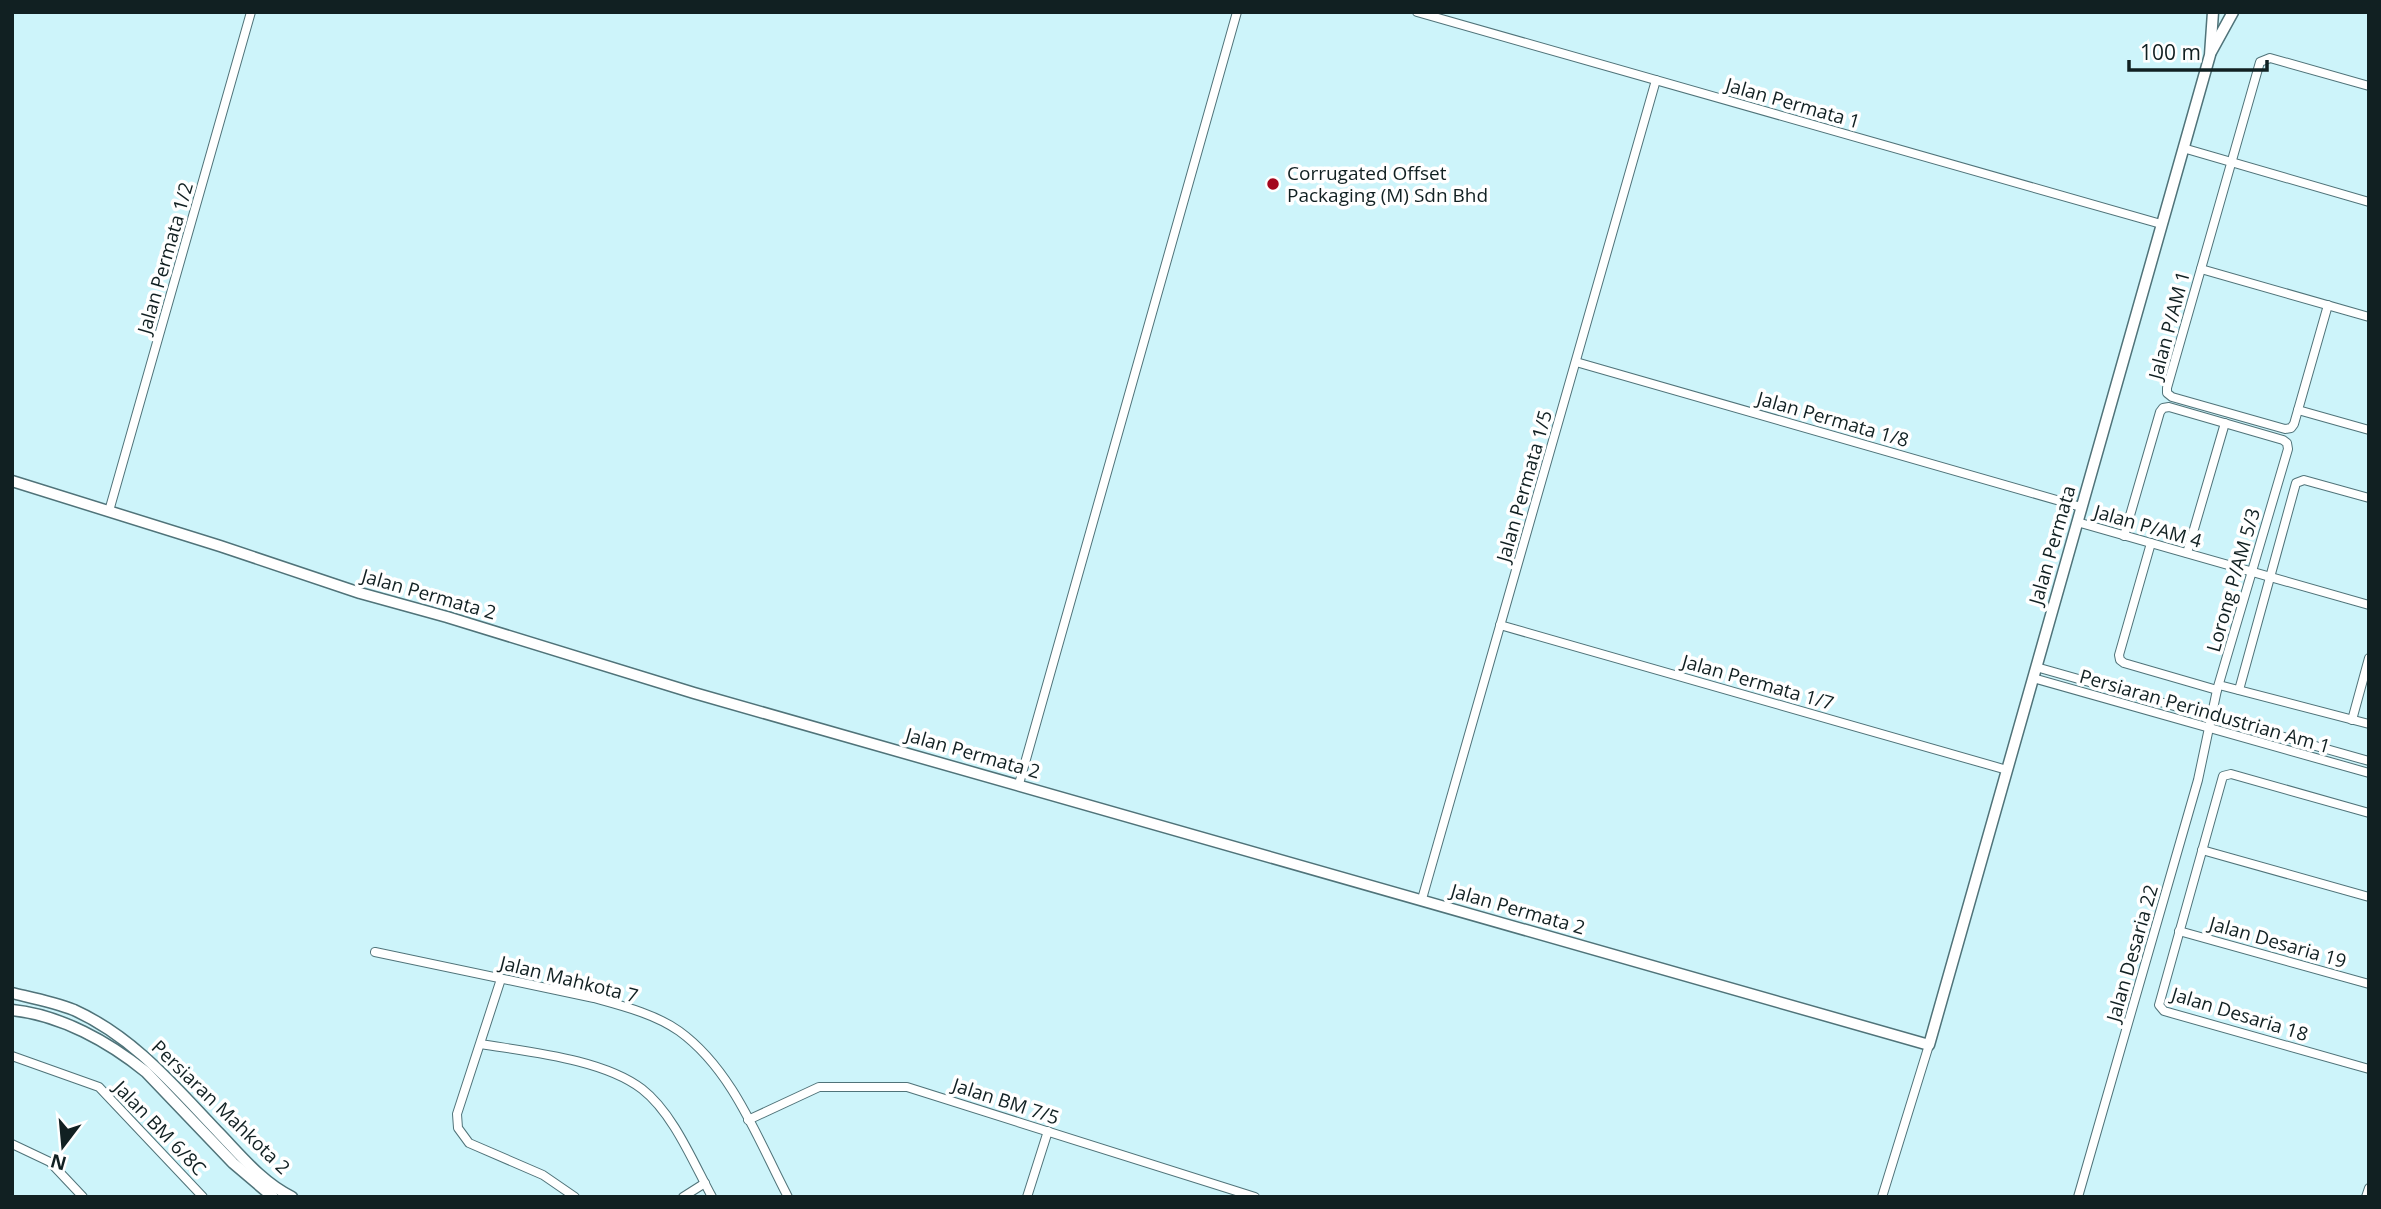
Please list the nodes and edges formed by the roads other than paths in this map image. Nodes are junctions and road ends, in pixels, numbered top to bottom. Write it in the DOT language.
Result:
graph roads {
  1 [pos="251,12"];
  2 [pos="1237,12"];
  3 [pos="1417,12"];
  4 [pos="2213,12"];
  5 [pos="2233,12"];
  6 [pos="2210,55"];
  7 [pos="1656,80"];
  8 [pos="2369,86"];
  9 [pos="2183,148"];
  10 [pos="2231,162"];
  11 [pos="2369,202"];
  12 [pos="2161,224"];
  13 [pos="2200,269"];
  14 [pos="2328,305"];
  15 [pos="2369,317"];
  16 [pos="1576,362"];
  17 [pos="2298,410"];
  18 [pos="2225,423"];
  19 [pos="2369,430"];
  20 [pos="12,481"];
  21 [pos="2369,498"];
  22 [pos="2081,507"];
  23 [pos="109,511"];
  24 [pos="2077,522"];
  25 [pos="2124,536"];
  26 [pos="2151,543"];
  27 [pos="2187,553"];
  28 [pos="2252,572"];
  29 [pos="2270,577"];
  30 [pos="2369,606"];
  31 [pos="1500,625"];
  32 [pos="2369,658"];
  33 [pos="2034,673"];
  34 [pos="2218,687"];
  35 [pos="2239,690"];
  36 [pos="2212,716"];
  37 [pos="2352,720"];
  38 [pos="2369,724"];
  39 [pos="2210,729"];
  40 [pos="2369,761"];
  41 [pos="2007,770"];
  42 [pos="2369,773"];
  43 [pos="1019,784"];
  44 [pos="2369,813"];
  45 [pos="2202,850"];
  46 [pos="2369,897"];
  47 [pos="1422,899"];
  48 [pos="2179,931"];
  49 [pos="375,952"];
  50 [pos="501,979"];
  51 [pos="2369,984"];
  52 [pos="12,993"];
  53 [pos="12,1010"];
  54 [pos="481,1044"];
  55 [pos="1929,1045"];
  56 [pos="12,1056"];
  57 [pos="150,1068"];
  58 [pos="2369,1069"];
  59 [pos="748,1119"];
  60 [pos="1048,1131"];
  61 [pos="12,1144"];
  62 [pos="705,1183"];
  63 [pos="2369,1188"];
  64 [pos="83,1197"];
  65 [pos="203,1197"];
  66 [pos="273,1197"];
  67 [pos="292,1197"];
  68 [pos="575,1197"];
  69 [pos="682,1197"];
  70 [pos="712,1197"];
  71 [pos="788,1197"];
  72 [pos="1027,1197"];
  73 [pos="1255,1197"];
  74 [pos="1882,1197"];
  75 [pos="2078,1197"];
  76 [pos="2366,1197"];
  1 -- 23 [label="street, Jalan Permata 1/2"];
  2 -- 43 [label="street"];
  3 -- 7 [label="street, Jalan Permata 1"];
  4 -- 6 [label="street, Jalan Permata"];
  5 -- 6 [label="street, Jalan Permata"];
  6 -- 9 [label="street, Jalan Permata"];
  7 -- 12 [label="street, Jalan Permata 1"];
  7 -- 16 [label="street, Jalan Permata 1/5"];
  8 -- 10 [label="street, Jalan P/AM 1"];
  9 -- 10 [label="street"];
  9 -- 12 [label="street, Jalan Permata"];
  10 -- 11 [label="street"];
  10 -- 13 [label="street, Jalan P/AM 1"];
  12 -- 22 [label="street, Jalan Permata"];
  13 -- 14 [label="street"];
  13 -- 17 [label="street, Jalan P/AM 1"];
  14 -- 15 [label="street"];
  14 -- 17 [label="street"];
  16 -- 22 [label="street, Jalan Permata 1/8"];
  16 -- 31 [label="street, Jalan Permata 1/5"];
  17 -- 19 [label="street"];
  18 -- 25 [label="street"];
  18 -- 27 [label="street"];
  18 -- 28 [label="street, Lorong P/AM 5/3"];
  20 -- 23 [label="street, Jalan Permata 2"];
  21 -- 29 [label="street"];
  22 -- 24 [label="street, Jalan Permata"];
  23 -- 43 [label="street, Jalan Permata 2"];
  24 -- 25 [label="street, Jalan P/AM 4"];
  24 -- 33 [label="street, Jalan Permata"];
  25 -- 26 [label="street, Jalan P/AM 4"];
  26 -- 27 [label="street, Jalan P/AM 4"];
  26 -- 34 [label="street"];
  27 -- 28 [label="street, Jalan P/AM 4"];
  28 -- 29 [label="street, Jalan P/AM 4"];
  28 -- 34 [label="street, Lorong P/AM 5/3"];
  29 -- 30 [label="street, Jalan P/AM 4"];
  29 -- 35 [label="street"];
  31 -- 41 [label="street, Jalan Permata 1/7"];
  31 -- 47 [label="street, Jalan Permata 1/5"];
  32 -- 37 [label="street"];
  33 -- 36 [label="street, Persiaran Perindustrian Am 1"];
  33 -- 39 [label="street, Persiaran Perindustrian Am 1"];
  33 -- 41 [label="street, Jalan Permata"];
  34 -- 35 [label="street"];
  34 -- 36 [label="street, Lorong P/AM 5/3"];
  35 -- 37 [label="street"];
  36 -- 39 [label="street, Jalan Desaria 22"];
  36 -- 40 [label="street, Persiaran Perindustrian Am 1"];
  37 -- 38 [label="street"];
  39 -- 42 [label="street, Persiaran Perindustrian Am 1"];
  39 -- 75 [label="street, Jalan Desaria 22"];
  41 -- 55 [label="street, Jalan Permata"];
  43 -- 47 [label="street, Jalan Permata 2"];
  44 -- 45 [label="street, Jalan Desaria 18"];
  45 -- 46 [label="street"];
  45 -- 48 [label="street, Jalan Desaria 18"];
  47 -- 55 [label="street, Jalan Permata 2"];
  48 -- 51 [label="street, Jalan Desaria 19"];
  48 -- 58 [label="street, Jalan Desaria 18"];
  49 -- 50 [label="street, Jalan Mahkota 7"];
  50 -- 54 [label="street"];
  50 -- 59 [label="street, Jalan Mahkota 7"];
  52 -- 57 [label="street, Persiaran Mahkota 2"];
  53 -- 57 [label="street, Persiaran Mahkota 2"];
  54 -- 62 [label="street"];
  54 -- 68 [label="street"];
  55 -- 74 [label="street"];
  56 -- 65 [label="street, Jalan BM 6/8C"];
  57 -- 66 [label="street, Persiaran Mahkota 2"];
  57 -- 67 [label="street, Persiaran Mahkota 2"];
  59 -- 60 [label="street, Jalan BM 7/5"];
  59 -- 71 [label="street, Jalan Mahkota 7"];
  60 -- 72 [label="street"];
  60 -- 73 [label="street, Jalan BM 7/5"];
  61 -- 64 [label="street"];
  62 -- 69 [label="street"];
  62 -- 70 [label="street"];
  63 -- 76 [label="street"];
}
